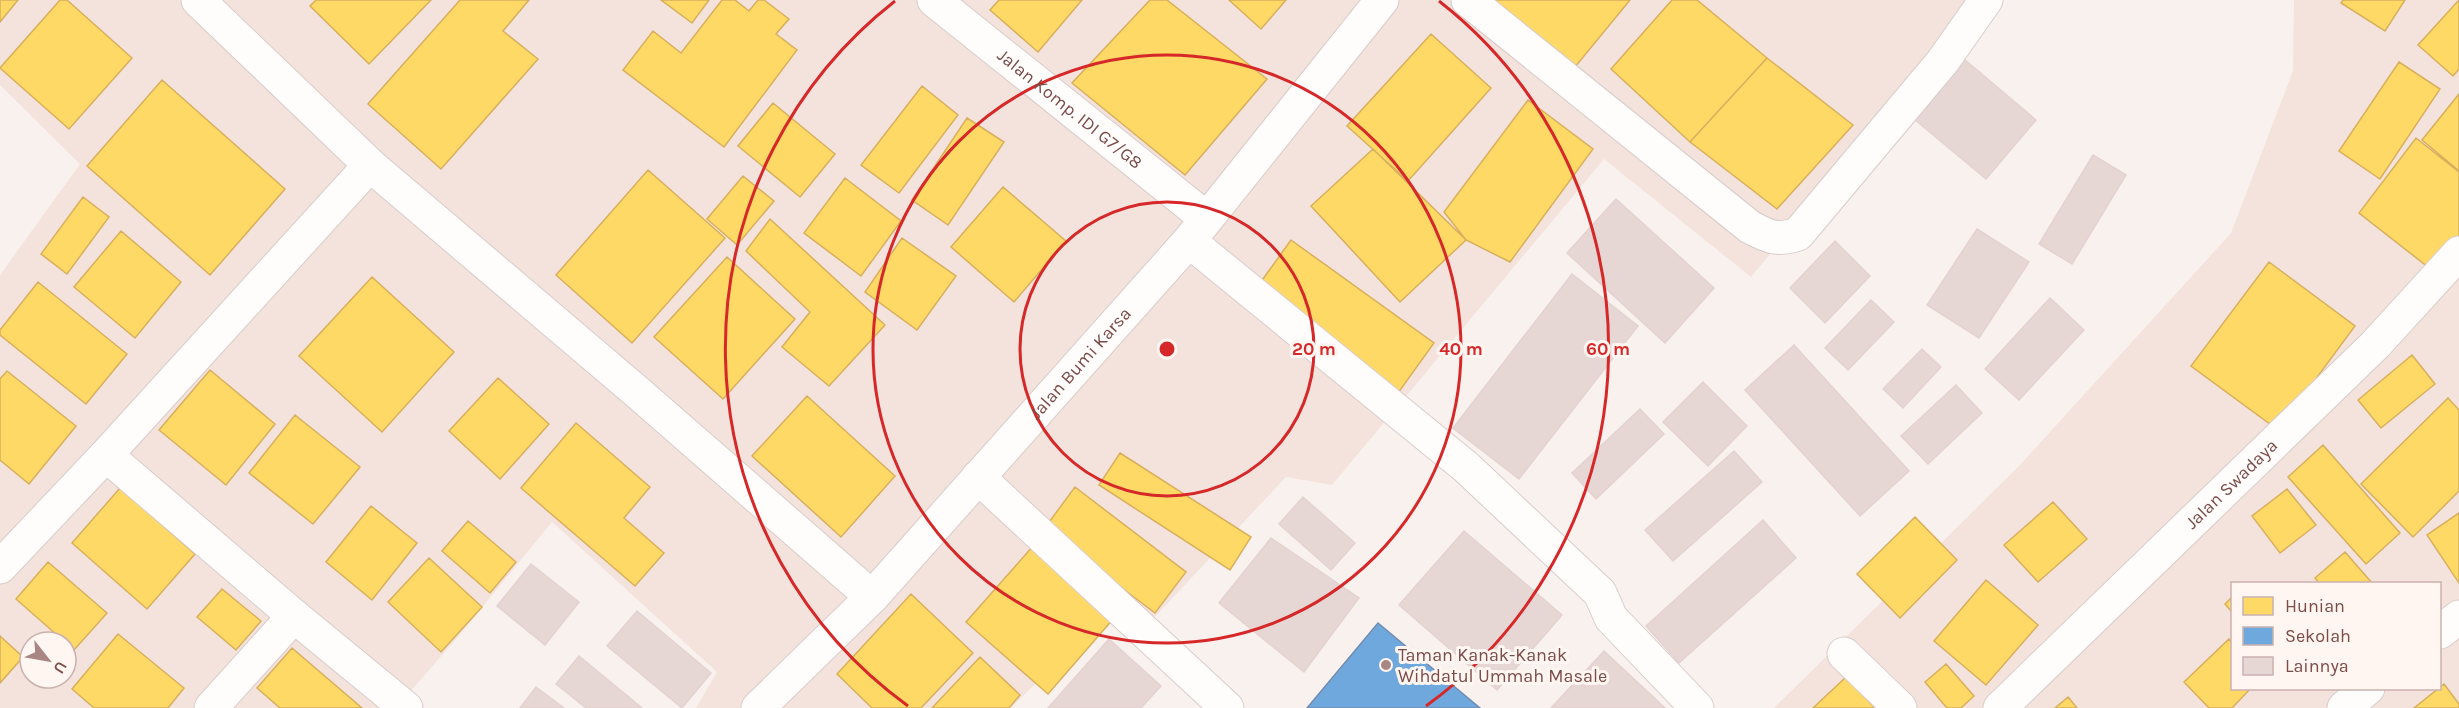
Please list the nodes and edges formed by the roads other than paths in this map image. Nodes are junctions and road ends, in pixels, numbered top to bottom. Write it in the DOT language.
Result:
graph roads {
  1 [pos="198,0"];
  2 [pos="934,0"];
  3 [pos="1382,0"];
  4 [pos="1468,0"];
  5 [pos="1986,0"];
  6 [pos="370,165"];
  7 [pos="1197,230"];
  8 [pos="2459,253"];
  9 [pos="106,455"];
  10 [pos="978,477"];
  11 [pos="0,567"];
  12 [pos="872,597"];
  13 [pos="294,616"];
  14 [pos="2459,616"];
  15 [pos="2441,630"];
  16 [pos="1844,654"];
  17 [pos="2366,690"];
  18 [pos="211,708"];
  19 [pos="406,708"];
  20 [pos="758,708"];
  21 [pos="1227,708"];
  22 [pos="1697,708"];
  23 [pos="1900,708"];
  24 [pos="2000,708"];
  25 [pos="2344,708"];
  1 -- 6 [label="street"];
  2 -- 7 [label="street, Jalan Komp. IDI G7/G8"];
  3 -- 7 [label="street, Jalan Bumi Karsa"];
  4 -- 5 [label="street"];
  6 -- 9 [label="street"];
  6 -- 12 [label="street"];
  7 -- 10 [label="street, Jalan Bumi Karsa"];
  7 -- 22 [label="street, Jalan Komp. IDI G7/G8"];
  8 -- 24 [label="street, Jalan Swadaya"];
  9 -- 11 [label="street"];
  9 -- 13 [label="street"];
  10 -- 12 [label="street, Jalan Bumi Karsa"];
  10 -- 21 [label="street"];
  12 -- 20 [label="street, Jalan Bumi Karsa"];
  13 -- 18 [label="street"];
  13 -- 19 [label="street"];
  14 -- 15 [label="street"];
  16 -- 23 [label="street"];
  17 -- 25 [label="street"];
}
